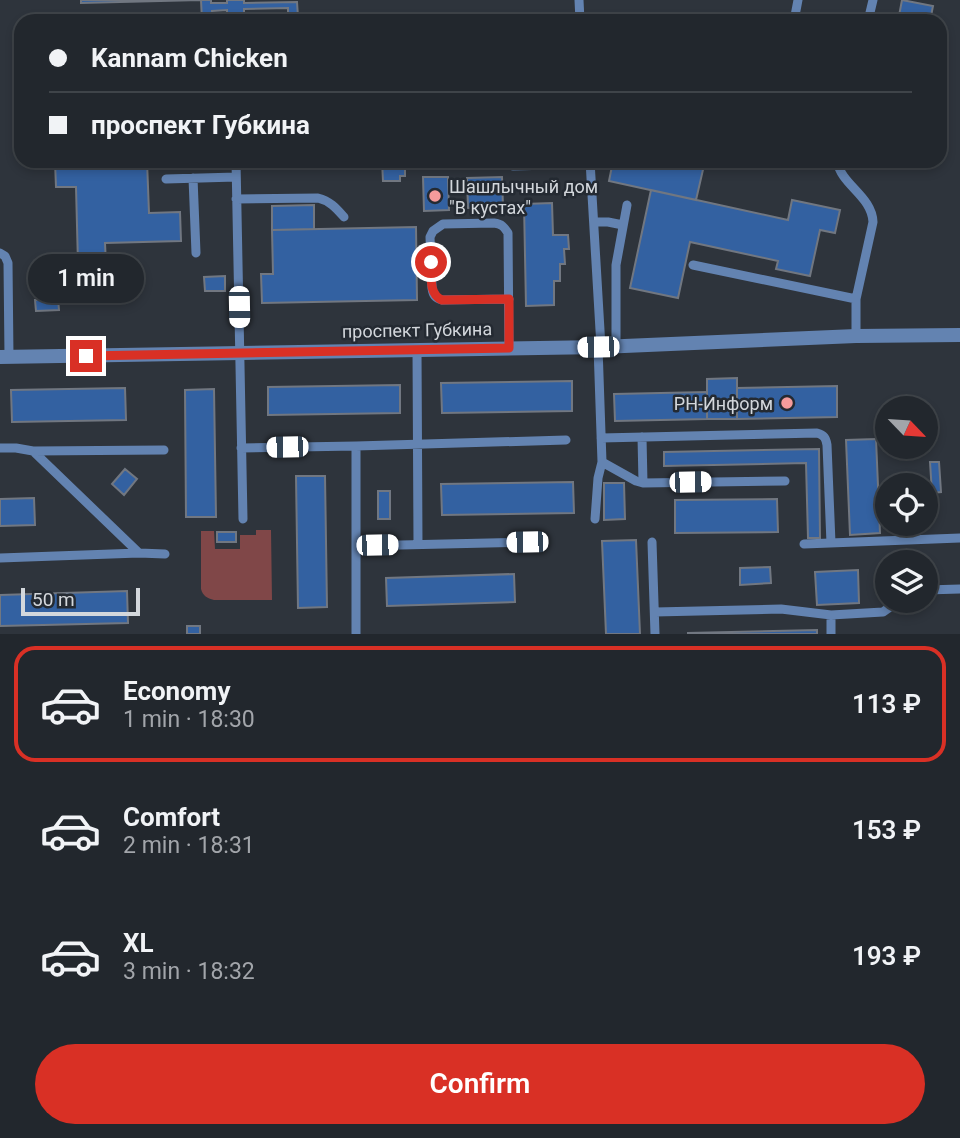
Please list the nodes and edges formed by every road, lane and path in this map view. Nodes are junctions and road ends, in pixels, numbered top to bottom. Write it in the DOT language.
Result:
graph roads {
  1 [pos="236,168"];
  2 [pos="590,168"];
  3 [pos="838,168"];
  4 [pos="236,177"];
  5 [pos="193,178"];
  6 [pos="166,179"];
  7 [pos="236,199"];
  8 [pos="627,205"];
  9 [pos="344,217"];
  10 [pos="594,222"];
  11 [pos="623,225"];
  12 [pos="0,253"];
  13 [pos="196,253"];
  14 [pos="693,265"];
  15 [pos="509,299"];
  16 [pos="856,299"];
  17 [pos="4,320"];
  18 [pos="960,335"];
  19 [pos="856,336"];
  20 [pos="605,346"];
  21 [pos="509,348"];
  22 [pos="417,350"];
  23 [pos="240,353"];
  24 [pos="5,357"];
  25 [pos="642,437"];
  26 [pos="601,438"];
  27 [pos="566,440"];
  28 [pos="417,445"];
  29 [pos="356,446"];
  30 [pos="0,448"];
  31 [pos="241,448"];
  32 [pos="164,450"];
  33 [pos="33,451"];
  34 [pos="602,462"];
  35 [pos="785,481"];
  36 [pos="643,483"];
  37 [pos="243,519"];
  38 [pos="595,519"];
  39 [pos="960,538"];
  40 [pos="527,542"];
  41 [pos="652,542"];
  42 [pos="831,543"];
  43 [pos="418,544"];
  44 [pos="804,544"];
  45 [pos="357,546"];
  46 [pos="139,554"];
  47 [pos="165,554"];
  48 [pos="0,558"];
  49 [pos="960,589"];
  50 [pos="938,590"];
  51 [pos="655,612"];
  52 [pos="875,612"];
  53 [pos="831,615"];
  54 [pos="356,634"];
  55 [pos="655,634"];
  56 [pos="831,634"];
  1 -- 4 [label="lane"];
  2 -- 10 [label="lane"];
  3 -- 16 [label="lane"];
  4 -- 5 [label="lane"];
  4 -- 7 [label="lane"];
  5 -- 6 [label="lane"];
  5 -- 13 [label="lane"];
  7 -- 9 [label="lane"];
  7 -- 23 [label="lane"];
  8 -- 11 [label="lane"];
  10 -- 11 [label="lane"];
  10 -- 20 [label="lane"];
  11 -- 20 [label="lane"];
  12 -- 17 [label="lane"];
  14 -- 16 [label="lane"];
  15 -- 15 [label="lane"];
  15 -- 21 [label="lane"];
  16 -- 19 [label="lane"];
  17 -- 24 [label="lane"];
  18 -- 19 [label="street, проспект Губкина"];
  19 -- 20 [label="street, проспект Губкина"];
  20 -- 21 [label="street, проспект Губкина"];
  20 -- 26 [label="lane"];
  21 -- 22 [label="street, проспект Губкина"];
  22 -- 23 [label="street, проспект Губкина"];
  22 -- 28 [label="lane"];
  23 -- 24 [label="street, проспект Губкина"];
  23 -- 31 [label="lane"];
  25 -- 26 [label="lane"];
  25 -- 36 [label="lane"];
  25 -- 42 [label="lane"];
  26 -- 34 [label="lane"];
  27 -- 28 [label="lane"];
  28 -- 29 [label="lane"];
  28 -- 43 [label="lane"];
  29 -- 31 [label="lane"];
  29 -- 45 [label="lane"];
  30 -- 33 [label="lane"];
  31 -- 37 [label="lane"];
  32 -- 33 [label="lane"];
  33 -- 46 [label="lane"];
  34 -- 36 [label="lane"];
  34 -- 38 [label="lane"];
  35 -- 36 [label="lane"];
  39 -- 42 [label="lane"];
  40 -- 43 [label="lane"];
  41 -- 51 [label="lane"];
  42 -- 44 [label="lane"];
  43 -- 45 [label="lane"];
  45 -- 54 [label="lane"];
  46 -- 47 [label="lane"];
  46 -- 48 [label="lane"];
  49 -- 50 [label="lane"];
  51 -- 53 [label="lane"];
  51 -- 55 [label="lane"];
  52 -- 53 [label="lane"];
  53 -- 56 [label="lane"];
}
